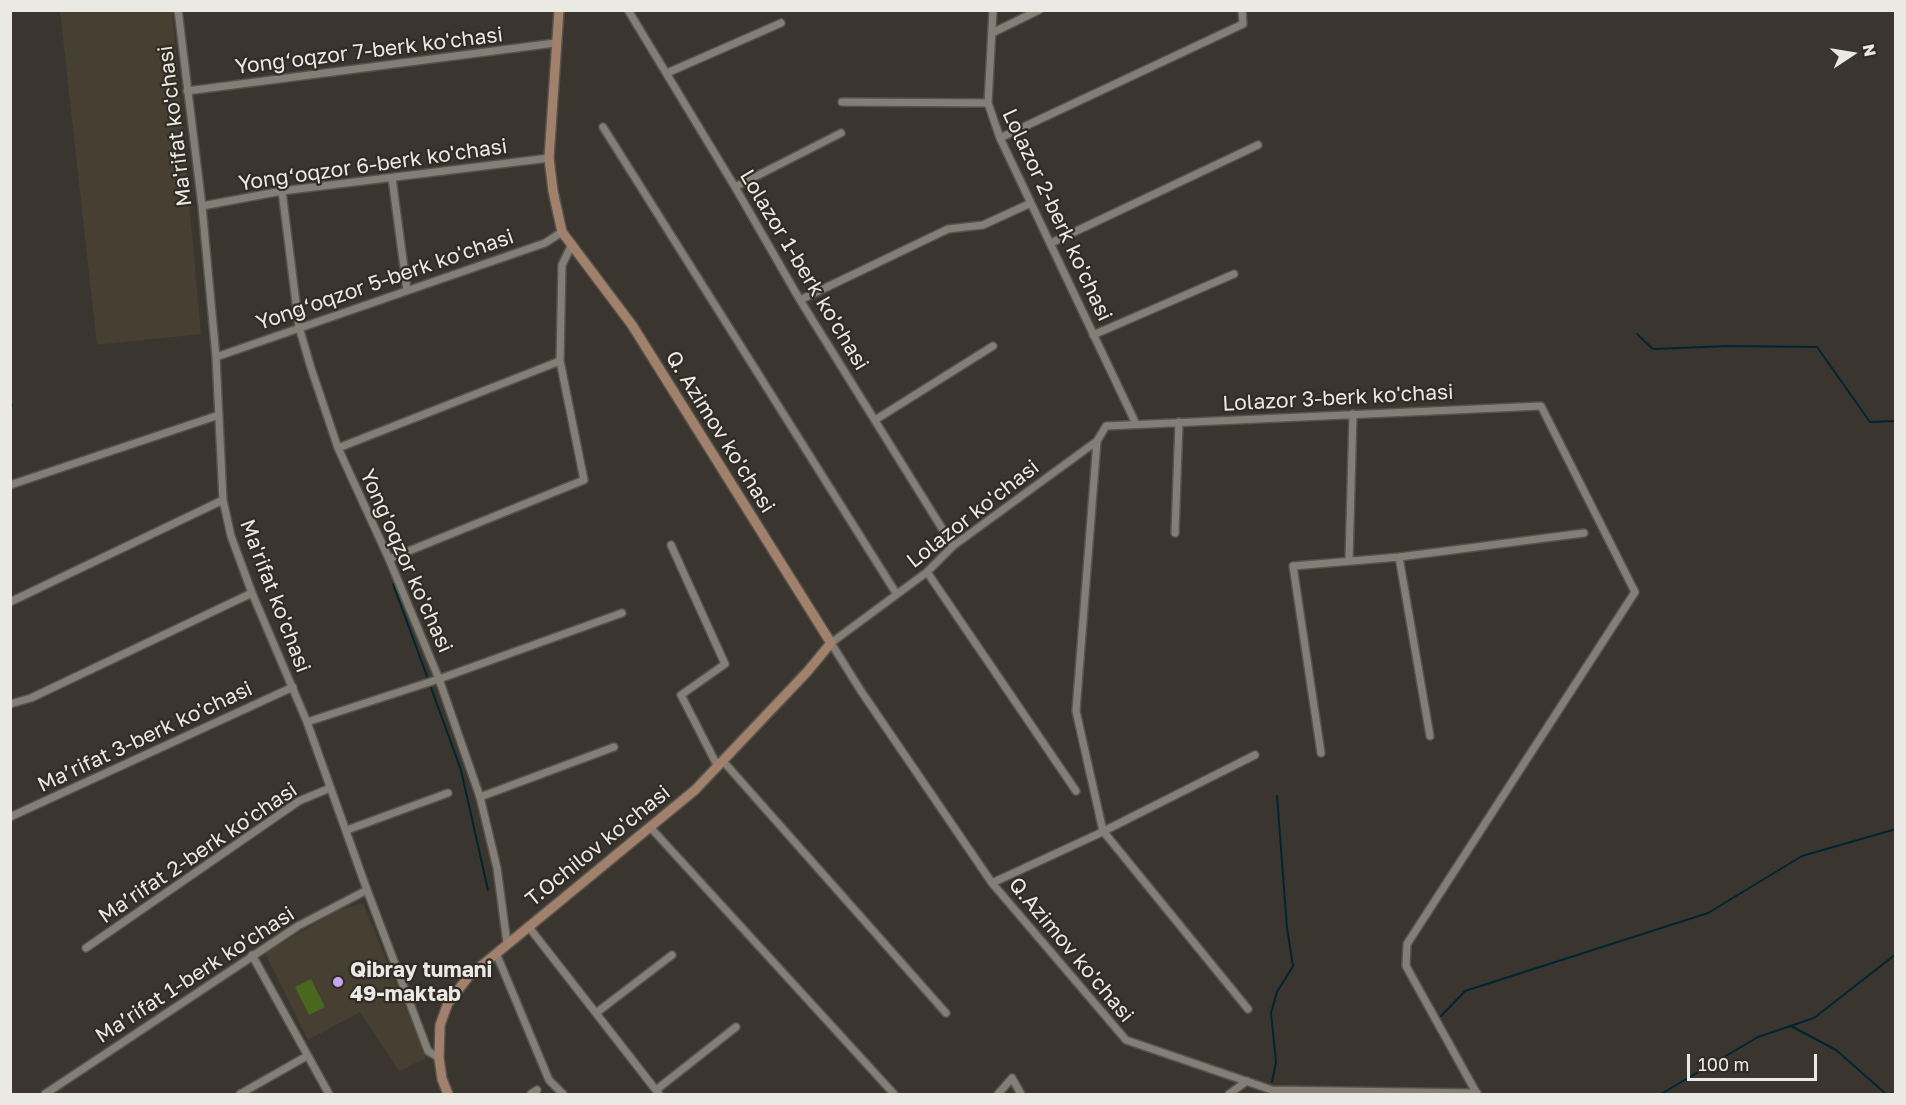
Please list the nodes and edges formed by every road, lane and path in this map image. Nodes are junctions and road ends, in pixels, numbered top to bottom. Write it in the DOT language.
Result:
graph roads {
  1 [pos="178,10"];
  2 [pos="559,10"];
  3 [pos="628,10"];
  4 [pos="993,10"];
  5 [pos="1039,10"];
  6 [pos="1242,10"];
  7 [pos="781,23"];
  8 [pos="992,33"];
  9 [pos="555,43"];
  10 [pos="667,73"];
  11 [pos="187,91"];
  12 [pos="842,102"];
  13 [pos="988,103"];
  14 [pos="603,127"];
  15 [pos="841,133"];
  16 [pos="1000,138"];
  17 [pos="1258,145"];
  18 [pos="549,158"];
  19 [pos="392,178"];
  20 [pos="735,187"];
  21 [pos="282,191"];
  22 [pos="1031,202"];
  23 [pos="202,206"];
  24 [pos="562,232"];
  25 [pos="1051,243"];
  26 [pos="572,244"];
  27 [pos="1234,274"];
  28 [pos="407,290"];
  29 [pos="800,300"];
  30 [pos="299,327"];
  31 [pos="1093,335"];
  32 [pos="993,346"];
  33 [pos="216,357"];
  34 [pos="560,361"];
  35 [pos="1353,414"];
  36 [pos="219,415"];
  37 [pos="875,420"];
  38 [pos="1179,422"];
  39 [pos="1136,424"];
  40 [pos="1097,441"];
  41 [pos="338,448"];
  42 [pos="10,485"];
  43 [pos="223,500"];
  44 [pos="1174,532"];
  45 [pos="1584,533"];
  46 [pos="671,545"];
  47 [pos="953,546"];
  48 [pos="1399,557"];
  49 [pos="389,559"];
  50 [pos="1349,561"];
  51 [pos="927,572"];
  52 [pos="252,593"];
  53 [pos="896,593"];
  54 [pos="10,602"];
  55 [pos="622,613"];
  56 [pos="831,643"];
  57 [pos="439,679"];
  58 [pos="293,687"];
  59 [pos="10,704"];
  60 [pos="307,722"];
  61 [pos="1430,736"];
  62 [pos="614,747"];
  63 [pos="1321,753"];
  64 [pos="1255,755"];
  65 [pos="720,764"];
  66 [pos="330,788"];
  67 [pos="1076,791"];
  68 [pos="448,793"];
  69 [pos="480,797"];
  70 [pos="10,817"];
  71 [pos="650,826"];
  72 [pos="347,830"];
  73 [pos="1103,831"];
  74 [pos="992,883"];
  75 [pos="368,890"];
  76 [pos="528,927"];
  77 [pos="507,943"];
  78 [pos="86,948"];
  79 [pos="496,953"];
  80 [pos="252,955"];
  81 [pos="672,955"];
  82 [pos="1248,1009"];
  83 [pos="596,1013"];
  84 [pos="946,1013"];
  85 [pos="736,1027"];
  86 [pos="307,1056"];
  87 [pos="439,1058"];
  88 [pos="1247,1081"];
  89 [pos="657,1092"];
  90 [pos="1280,1092"];
  91 [pos="1419,1093"];
  92 [pos="1477,1094"];
  93 [pos="45,1095"];
  94 [pos="240,1095"];
  95 [pos="329,1095"];
  96 [pos="448,1095"];
  97 [pos="563,1095"];
  98 [pos="894,1095"];
  99 [pos="998,1095"];
  100 [pos="1021,1095"];
  101 [pos="1229,1095"];
  1 -- 11 [label="street, Ma'rifat ko'chasi"];
  2 -- 9 [label="main road"];
  3 -- 10 [label="street, Lolazor 1-berk ko'chasi"];
  4 -- 8 [label="street, Lolazor 2-berk ko'chasi"];
  5 -- 8 [label="street"];
  6 -- 16 [label="street"];
  7 -- 10 [label="street"];
  8 -- 13 [label="street, Lolazor 2-berk ko'chasi"];
  9 -- 11 [label="street, Yong‘oqzor 7-berk ko'chasi"];
  9 -- 18 [label="main road"];
  10 -- 20 [label="street, Lolazor 1-berk ko'chasi"];
  11 -- 23 [label="street, Ma'rifat ko'chasi"];
  12 -- 13 [label="street"];
  13 -- 16 [label="street, Lolazor 2-berk ko'chasi"];
  14 -- 53 [label="street"];
  15 -- 20 [label="street"];
  16 -- 22 [label="street, Lolazor 2-berk ko'chasi"];
  17 -- 25 [label="street"];
  18 -- 19 [label="street, Yong‘oqzor 6-berk ko'chasi"];
  18 -- 24 [label="main road"];
  19 -- 21 [label="street, Yong‘oqzor 6-berk ko'chasi"];
  19 -- 28 [label="street"];
  20 -- 29 [label="street, Lolazor 1-berk ko'chasi"];
  21 -- 23 [label="street, Yong‘oqzor 6-berk ko'chasi"];
  21 -- 30 [label="street, Yong'oqzor ko'chasi"];
  22 -- 25 [label="street, Lolazor 2-berk ko'chasi"];
  22 -- 29 [label="street"];
  23 -- 33 [label="street, Ma'rifat ko'chasi"];
  24 -- 26 [label="main road, Q. Azimov ko'chasi"];
  24 -- 28 [label="street, Yong‘oqzor 5-berk ko'chasi"];
  25 -- 31 [label="street, Lolazor 2-berk ko'chasi"];
  26 -- 34 [label="street"];
  26 -- 56 [label="main road, Q. Azimov ko'chasi"];
  27 -- 31 [label="street"];
  28 -- 30 [label="street, Yong‘oqzor 5-berk ko'chasi"];
  29 -- 37 [label="street, Lolazor 1-berk ko'chasi"];
  30 -- 33 [label="street, Yong‘oqzor 5-berk ko'chasi"];
  30 -- 41 [label="street, Yong'oqzor ko'chasi"];
  31 -- 39 [label="street, Lolazor 2-berk ko'chasi"];
  32 -- 37 [label="street"];
  33 -- 36 [label="street, Ma'rifat ko'chasi"];
  34 -- 41 [label="street"];
  34 -- 49 [label="street"];
  35 -- 38 [label="street, Lolazor 3-berk ko'chasi"];
  35 -- 50 [label="street"];
  35 -- 92 [label="street, Lolazor 3-berk ko'chasi"];
  36 -- 42 [label="street"];
  36 -- 43 [label="street, Ma'rifat ko'chasi"];
  37 -- 47 [label="street, Lolazor 1-berk ko'chasi"];
  38 -- 39 [label="street, Lolazor 3-berk ko'chasi"];
  38 -- 44 [label="street"];
  39 -- 40 [label="street, Lolazor ko'chasi"];
  40 -- 47 [label="street, Lolazor ko'chasi"];
  40 -- 73 [label="street"];
  41 -- 49 [label="street, Yong'oqzor ko'chasi"];
  43 -- 52 [label="street, Ma'rifat ko'chasi"];
  43 -- 54 [label="street"];
  45 -- 48 [label="street"];
  46 -- 65 [label="street"];
  47 -- 51 [label="street, Lolazor ko'chasi"];
  48 -- 50 [label="street"];
  48 -- 61 [label="street"];
  49 -- 57 [label="street, Yong'oqzor ko'chasi"];
  50 -- 63 [label="street"];
  51 -- 53 [label="street, Lolazor ko'chasi"];
  51 -- 67 [label="street"];
  52 -- 58 [label="street, Ma'rifat ko'chasi"];
  52 -- 59 [label="street"];
  53 -- 56 [label="street, Lolazor ko'chasi"];
  55 -- 57 [label="street"];
  56 -- 65 [label="main road, T.Ochilov ko'chasi"];
  56 -- 74 [label="street, Q.Azimov ko'chasi"];
  57 -- 60 [label="street"];
  57 -- 69 [label="street, Yong'oqzor ko'chasi"];
  58 -- 60 [label="street, Ma'rifat ko'chasi"];
  58 -- 70 [label="street, Ma’rifat 3-berk ko'chasi"];
  60 -- 66 [label="street, Ma'rifat ko'chasi"];
  62 -- 69 [label="street"];
  64 -- 73 [label="street"];
  65 -- 71 [label="main road, T.Ochilov ko'chasi"];
  65 -- 84 [label="street"];
  66 -- 72 [label="street, Ma'rifat ko'chasi"];
  66 -- 78 [label="street, Ma’rifat 2-berk ko'chasi"];
  68 -- 72 [label="street"];
  69 -- 77 [label="street, Yong'oqzor ko'chasi"];
  71 -- 76 [label="main road, T.Ochilov ko'chasi"];
  71 -- 98 [label="street"];
  72 -- 75 [label="street, Ma'rifat ko'chasi"];
  73 -- 74 [label="street"];
  73 -- 82 [label="street"];
  74 -- 88 [label="street, Q.Azimov ko'chasi"];
  75 -- 80 [label="street, Ma’rifat 1-berk ko'chasi"];
  75 -- 87 [label="street, Ma'rifat ko'chasi"];
  76 -- 77 [label="main road, T.Ochilov ko'chasi"];
  76 -- 83 [label="street"];
  77 -- 79 [label="main road, T.Ochilov ko'chasi"];
  79 -- 87 [label="main road, T.Ochilov ko'chasi"];
  79 -- 97 [label="street"];
  80 -- 86 [label="street"];
  80 -- 93 [label="street, Ma’rifat 1-berk ko'chasi"];
  81 -- 83 [label="street"];
  83 -- 89 [label="street"];
  85 -- 89 [label="street"];
  86 -- 94 [label="street"];
  86 -- 95 [label="street"];
  87 -- 96 [label="main road, T.Ochilov ko'chasi"];
  88 -- 90 [label="street, Q.Azimov ko'chasi"];
  88 -- 101 [label="street"];
  90 -- 91 [label="street, Q.Azimov ko'chasi"];
  91 -- 92 [label="street, Q.Azimov ko'chasi"];
  99 -- 100 [label="street"];
}
